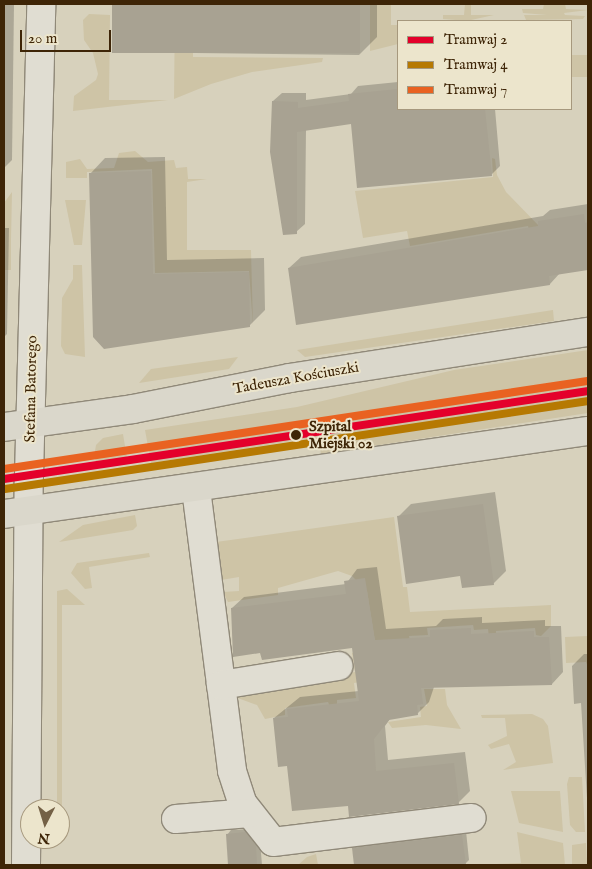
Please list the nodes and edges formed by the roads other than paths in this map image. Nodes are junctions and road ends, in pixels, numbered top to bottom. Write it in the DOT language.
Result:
graph roads {
  1 [pos="41,4"];
  2 [pos="588,332"];
  3 [pos="31,424"];
  4 [pos="4,427"];
  5 [pos="588,431"];
  6 [pos="196,489"];
  7 [pos="16,512"];
  8 [pos="338,666"];
  9 [pos="221,685"];
  10 [pos="250,813"];
  11 [pos="472,818"];
  12 [pos="176,819"];
  13 [pos="274,854"];
  14 [pos="26,865"];
  1 -- 3 [label="street, Stefana Batorego"];
  2 -- 3 [label="main road, Tadeusza Kościuszki"];
  3 -- 4 [label="main road, Tadeusza Kościuszki"];
  3 -- 7 [label="street, Stefana Batorego"];
  5 -- 6 [label="main road"];
  6 -- 7 [label="main road"];
  6 -- 9 [label="street"];
  7 -- 14 [label="street, Stefana Batorego"];
  8 -- 9 [label="street"];
  9 -- 10 [label="street"];
  10 -- 12 [label="street"];
  10 -- 13 [label="street"];
  11 -- 13 [label="street"];
}
